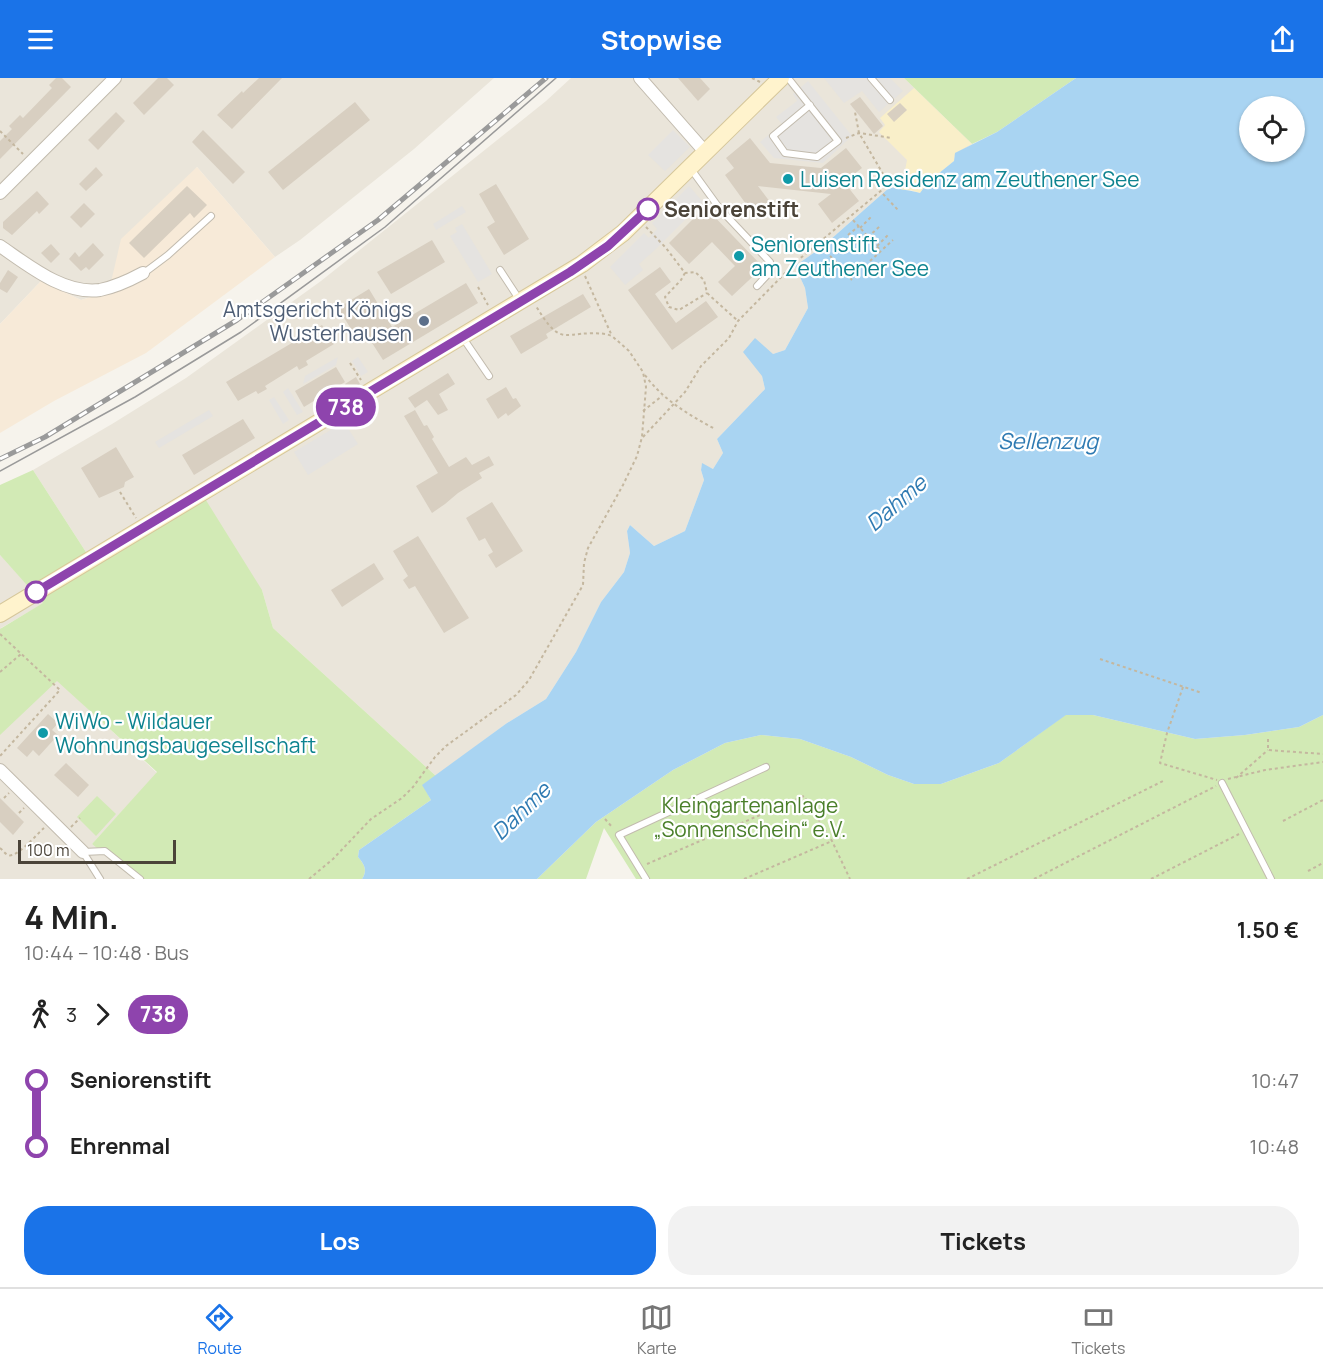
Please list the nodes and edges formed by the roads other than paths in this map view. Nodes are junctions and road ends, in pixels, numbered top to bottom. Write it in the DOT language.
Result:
graph roads {
  1 [pos="116,78"];
  2 [pos="640,78"];
  3 [pos="781,78"];
  4 [pos="788,78"];
  5 [pos="871,78"];
  6 [pos="890,100"];
  7 [pos="810,105"];
  8 [pos="706,153"];
  9 [pos="691,168"];
  10 [pos="0,193"];
  11 [pos="211,216"];
  12 [pos="0,246"];
  13 [pos="500,270"];
  14 [pos="143,273"];
  15 [pos="757,286"];
  16 [pos="525,299"];
  17 [pos="462,338"];
  18 [pos="489,376"];
  19 [pos="0,614"];
  20 [pos="766,767"];
  21 [pos="0,770"];
  22 [pos="1222,781"];
  23 [pos="83,852"];
  24 [pos="100,879"];
  25 [pos="140,879"];
  26 [pos="646,879"];
  27 [pos="1270,879"];
  1 -- 10 [label="street"];
  2 -- 8 [label="street"];
  3 -- 8 [label="main road"];
  4 -- 7 [label="lane"];
  5 -- 6 [label="lane"];
  7 -- 7 [label="lane"];
  8 -- 9 [label="main road"];
  9 -- 15 [label="lane"];
  9 -- 16 [label="main road"];
  11 -- 14 [label="lane"];
  12 -- 14 [label="street"];
  13 -- 16 [label="lane"];
  16 -- 17 [label="main road"];
  17 -- 18 [label="lane"];
  17 -- 19 [label="main road"];
  20 -- 26 [label="lane"];
  21 -- 23 [label="street"];
  22 -- 27 [label="lane"];
  23 -- 24 [label="lane"];
  23 -- 25 [label="lane"];
}
